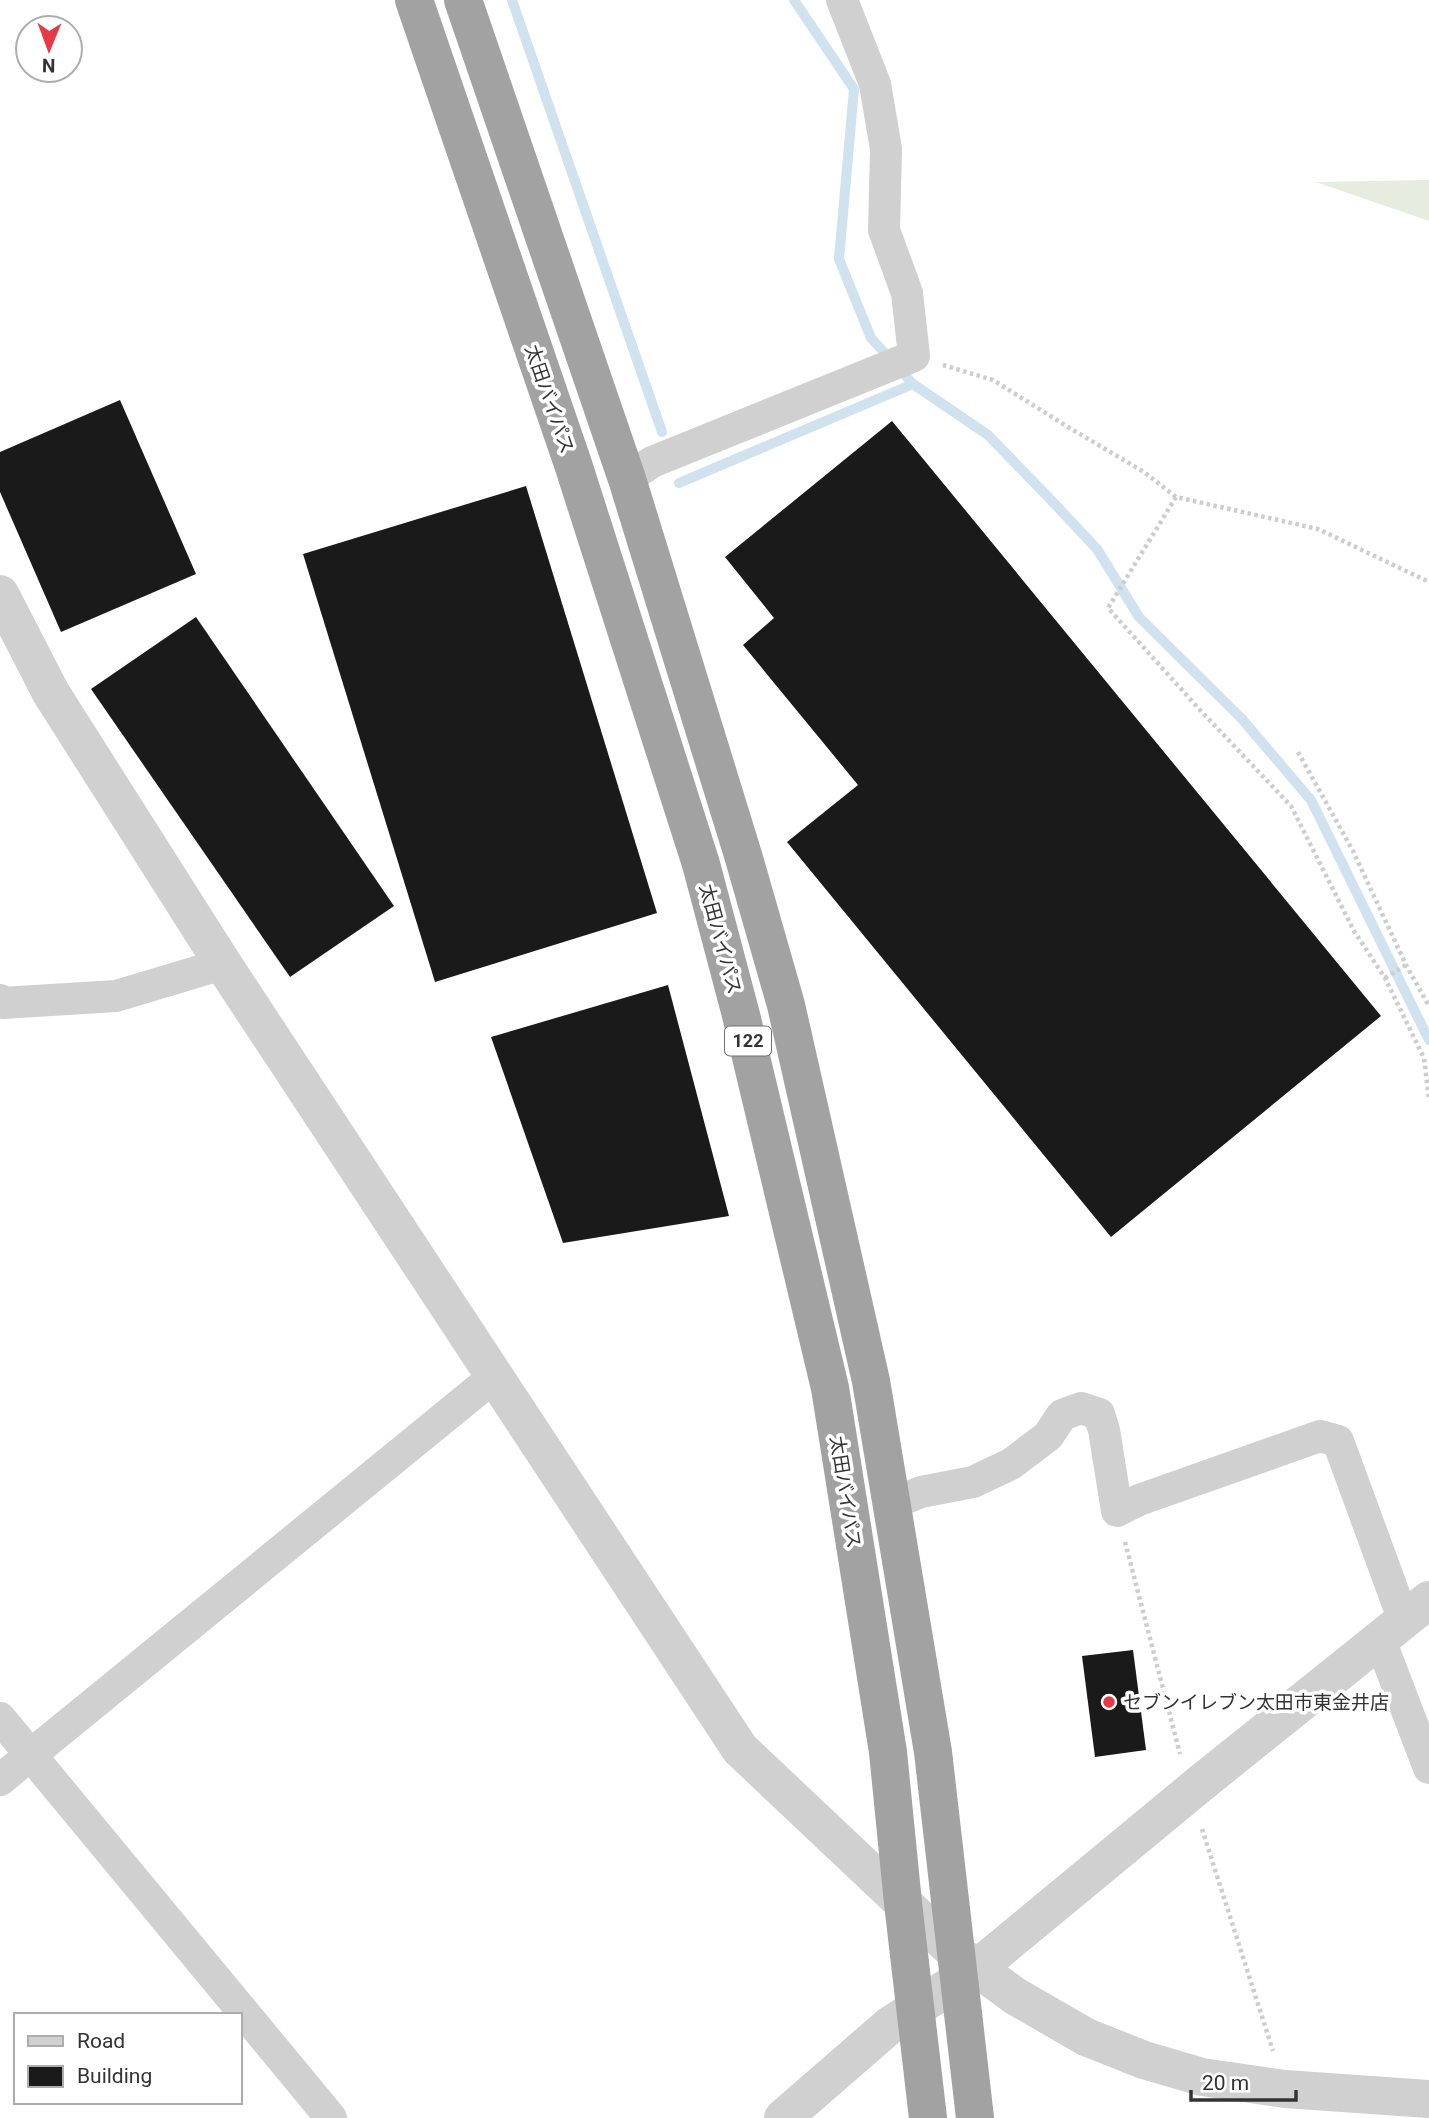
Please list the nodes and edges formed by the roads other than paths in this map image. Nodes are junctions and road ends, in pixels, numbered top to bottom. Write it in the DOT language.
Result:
graph roads {
  1 [pos="414,0"];
  2 [pos="463,0"];
  3 [pos="842,0"];
  4 [pos="627,479"];
  5 [pos="0,594"];
  6 [pos="223,964"];
  7 [pos="0,1000"];
  8 [pos="495,1376"];
  9 [pos="892,1504"];
  10 [pos="1404,1621"];
  11 [pos="0,1718"];
  12 [pos="30,1755"];
  13 [pos="1429,1768"];
  14 [pos="0,1780"];
  15 [pos="903,1903"];
  16 [pos="963,1966"];
  17 [pos="916,2007"];
  18 [pos="1429,2099"];
  19 [pos="331,2118"];
  20 [pos="783,2118"];
  21 [pos="928,2118"];
  22 [pos="975,2118"];
  1 -- 15 [label="highway, 太田バイパス / 122"];
  2 -- 4 [label="highway, 122"];
  3 -- 4 [label="street"];
  4 -- 9 [label="highway, 122"];
  5 -- 6 [label="street"];
  6 -- 7 [label="street"];
  6 -- 8 [label="street"];
  8 -- 12 [label="street"];
  8 -- 15 [label="street"];
  9 -- 10 [label="street"];
  9 -- 16 [label="highway, 122"];
  10 -- 13 [label="street"];
  10 -- 16 [label="street"];
  11 -- 12 [label="street"];
  12 -- 14 [label="street"];
  12 -- 19 [label="street"];
  15 -- 16 [label="street"];
  15 -- 17 [label="highway, 太田バイパス / 122"];
  16 -- 17 [label="street"];
  16 -- 18 [label="street"];
  16 -- 22 [label="highway, 122"];
  17 -- 20 [label="street"];
  17 -- 21 [label="highway, 太田バイパス / 122"];
}
